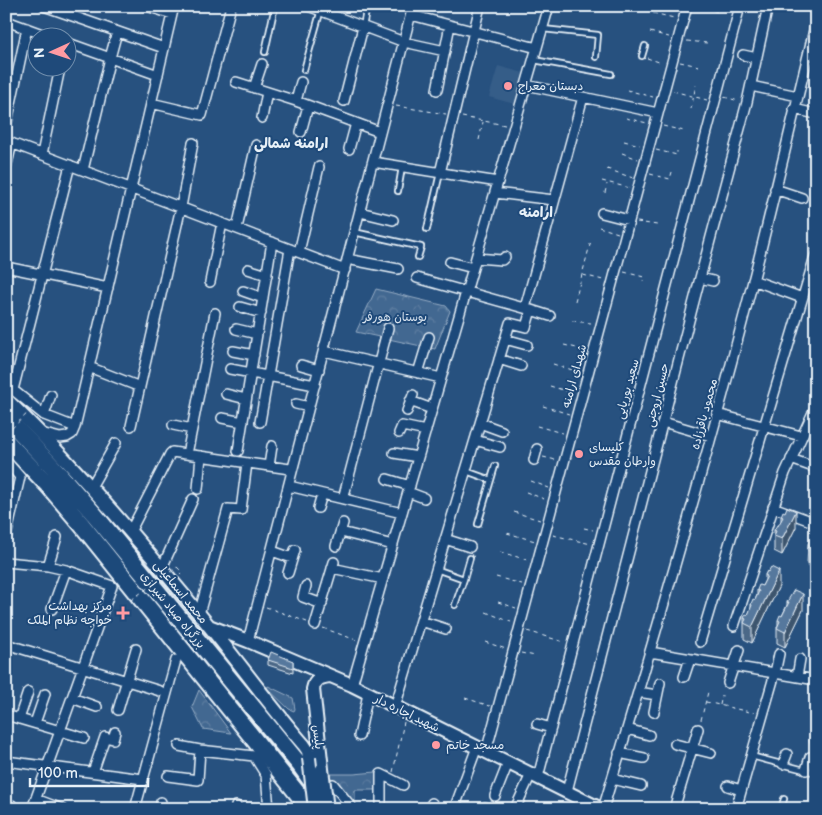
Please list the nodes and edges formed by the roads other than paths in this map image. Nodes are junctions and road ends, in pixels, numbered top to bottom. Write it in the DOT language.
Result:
graph roads {
  1 [pos="44,6"];
  2 [pos="147,6"];
  3 [pos="231,6"];
  4 [pos="276,6"];
  5 [pos="308,6"];
  6 [pos="367,6"];
  7 [pos="480,6"];
  8 [pos="549,6"];
  9 [pos="687,6"];
  10 [pos="740,6"];
  11 [pos="768,6"];
  12 [pos="321,9"];
  13 [pos="173,10"];
  14 [pos="412,10"];
  15 [pos="816,22"];
  16 [pos="12,23"];
  17 [pos="362,26"];
  18 [pos="27,28"];
  19 [pos="543,29"];
  20 [pos="449,30"];
  21 [pos="474,31"];
  22 [pos="117,32"];
  23 [pos="404,42"];
  24 [pos="645,46"];
  25 [pos="78,47"];
  26 [pos="164,48"];
  27 [pos="537,48"];
  28 [pos="445,51"];
  29 [pos="264,52"];
  30 [pos="743,55"];
  31 [pos="642,56"];
  32 [pos="596,57"];
  33 [pos="110,58"];
  34 [pos="757,58"];
  35 [pos="534,60"];
  36 [pos="262,64"];
  37 [pos="304,70"];
  38 [pos="611,74"];
  39 [pos="158,75"];
  40 [pos="58,78"];
  41 [pos="236,82"];
  42 [pos="301,82"];
  43 [pos="526,86"];
  44 [pos="751,86"];
  45 [pos="254,88"];
  46 [pos="437,90"];
  47 [pos="267,92"];
  48 [pos="798,96"];
  49 [pos="582,97"];
  50 [pos="296,101"];
  51 [pos="151,103"];
  52 [pos="308,106"];
  53 [pos="794,109"];
  54 [pos="658,112"];
  55 [pos="816,114"];
  56 [pos="340,117"];
  57 [pos="262,118"];
  58 [pos="356,123"];
  59 [pos="6,127"];
  60 [pos="301,132"];
  61 [pos="380,132"];
  62 [pos="9,142"];
  63 [pos="193,143"];
  64 [pos="256,145"];
  65 [pos="349,149"];
  66 [pos="42,154"];
  67 [pos="372,162"];
  68 [pos="70,165"];
  69 [pos="319,167"];
  70 [pos="402,167"];
  71 [pos="6,168"];
  72 [pos="82,170"];
  73 [pos="440,173"];
  74 [pos="498,182"];
  75 [pos="131,188"];
  76 [pos="775,189"];
  77 [pos="398,191"];
  78 [pos="495,193"];
  79 [pos="802,198"];
  80 [pos="554,200"];
  81 [pos="181,207"];
  82 [pos="360,212"];
  83 [pos="602,213"];
  84 [pos="393,220"];
  85 [pos="629,220"];
  86 [pos="222,223"];
  87 [pos="236,228"];
  88 [pos="427,229"];
  89 [pos="354,232"];
  90 [pos="272,242"];
  91 [pos="294,250"];
  92 [pos="815,256"];
  93 [pos="418,257"];
  94 [pos="505,257"];
  95 [pos="347,258"];
  96 [pos="476,258"];
  97 [pos="450,261"];
  98 [pos="6,267"];
  99 [pos="473,268"];
  100 [pos="398,269"];
  101 [pos="248,270"];
  102 [pos="345,270"];
  103 [pos="42,274"];
  104 [pos="267,275"];
  105 [pos="417,278"];
  106 [pos="700,278"];
  107 [pos="753,280"];
  108 [pos="713,281"];
  109 [pos="210,282"];
  110 [pos="108,288"];
  111 [pos="243,291"];
  112 [pos="466,292"];
  113 [pos="263,298"];
  114 [pos="802,298"];
  115 [pos="240,308"];
  116 [pos="528,309"];
  117 [pos="215,313"];
  118 [pos="261,313"];
  119 [pos="550,316"];
  120 [pos="388,328"];
  121 [pos="236,329"];
  122 [pos="257,334"];
  123 [pos="429,338"];
  124 [pos="505,339"];
  125 [pos="527,345"];
  126 [pos="324,350"];
  127 [pos="233,351"];
  128 [pos="254,355"];
  129 [pos="499,359"];
  130 [pos="378,364"];
  131 [pos="301,365"];
  132 [pos="521,366"];
  133 [pos="89,367"];
  134 [pos="230,369"];
  135 [pos="319,370"];
  136 [pos="250,372"];
  137 [pos="418,373"];
  138 [pos="268,376"];
  139 [pos="441,378"];
  140 [pos="315,385"];
  141 [pos="140,387"];
  142 [pos="226,394"];
  143 [pos="10,395"];
  144 [pos="50,395"];
  145 [pos="246,398"];
  146 [pos="296,404"];
  147 [pos="309,407"];
  148 [pos="432,409"];
  149 [pos="407,411"];
  150 [pos="814,412"];
  151 [pos="717,414"];
  152 [pos="44,415"];
  153 [pos="6,417"];
  154 [pos="222,418"];
  155 [pos="243,422"];
  156 [pos="260,422"];
  157 [pos="664,422"];
  158 [pos="480,423"];
  159 [pos="173,425"];
  160 [pos="131,426"];
  161 [pos="765,426"];
  162 [pos="75,427"];
  163 [pos="192,429"];
  164 [pos="502,430"];
  165 [pos="426,431"];
  166 [pos="41,433"];
  167 [pos="399,433"];
  168 [pos="711,436"];
  169 [pos="801,436"];
  170 [pos="475,440"];
  171 [pos="6,441"];
  172 [pos="116,444"];
  173 [pos="272,446"];
  174 [pos="500,447"];
  175 [pos="238,451"];
  176 [pos="394,453"];
  177 [pos="187,454"];
  178 [pos="201,456"];
  179 [pos="418,457"];
  180 [pos="791,459"];
  181 [pos="6,461"];
  182 [pos="246,463"];
  183 [pos="268,466"];
  184 [pos="495,466"];
  185 [pos="816,468"];
  186 [pos="290,469"];
  187 [pos="466,471"];
  188 [pos="387,480"];
  189 [pos="491,480"];
  190 [pos="289,486"];
  191 [pos="91,487"];
  192 [pos="198,489"];
  193 [pos="409,489"];
  194 [pos="322,494"];
  195 [pos="424,498"];
  196 [pos="193,499"];
  197 [pos="343,499"];
  198 [pos="773,507"];
  199 [pos="318,508"];
  200 [pos="402,513"];
  201 [pos="816,523"];
  202 [pos="478,524"];
  203 [pos="130,532"];
  204 [pos="57,536"];
  205 [pos="6,538"];
  206 [pos="445,539"];
  207 [pos="393,545"];
  208 [pos="336,546"];
  209 [pos="470,547"];
  210 [pos="272,551"];
  211 [pos="470,558"];
  212 [pos="6,562"];
  213 [pos="48,566"];
  214 [pos="162,568"];
  215 [pos="436,569"];
  216 [pos="66,570"];
  217 [pos="288,573"];
  218 [pos="383,579"];
  219 [pos="464,579"];
  220 [pos="306,586"];
  221 [pos="322,604"];
  222 [pos="455,605"];
  223 [pos="52,608"];
  224 [pos="199,614"];
  225 [pos="421,620"];
  226 [pos="315,625"];
  227 [pos="209,626"];
  228 [pos="734,626"];
  229 [pos="446,629"];
  230 [pos="248,641"];
  231 [pos="700,642"];
  232 [pos="6,644"];
  233 [pos="136,649"];
  234 [pos="740,650"];
  235 [pos="650,652"];
  236 [pos="779,654"];
  237 [pos="690,659"];
  238 [pos="800,659"];
  239 [pos="176,660"];
  240 [pos="733,666"];
  241 [pos="83,667"];
  242 [pos="775,673"];
  243 [pos="330,676"];
  244 [pos="684,677"];
  245 [pos="797,677"];
  246 [pos="127,680"];
  247 [pos="816,680"];
  248 [pos="660,683"];
  249 [pos="728,683"];
  250 [pos="352,685"];
  251 [pos="160,690"];
  252 [pos="28,692"];
  253 [pos="638,692"];
  254 [pos="45,694"];
  255 [pos="368,694"];
  256 [pos="657,695"];
  257 [pos="72,698"];
  258 [pos="96,707"];
  259 [pos="401,709"];
  260 [pos="118,710"];
  261 [pos="654,712"];
  262 [pos="6,715"];
  263 [pos="19,719"];
  264 [pos="35,724"];
  265 [pos="537,724"];
  266 [pos="699,725"];
  267 [pos="551,728"];
  268 [pos="626,729"];
  269 [pos="60,730"];
  270 [pos="115,732"];
  271 [pos="649,734"];
  272 [pos="359,736"];
  273 [pos="84,738"];
  274 [pos="675,744"];
  275 [pos="179,746"];
  276 [pos="692,748"];
  277 [pos="482,749"];
  278 [pos="200,750"];
  279 [pos="619,753"];
  280 [pos="711,753"];
  281 [pos="787,754"];
  282 [pos="751,756"];
  283 [pos="810,757"];
  284 [pos="644,758"];
  285 [pos="6,761"];
  286 [pos="508,763"];
  287 [pos="784,764"];
  288 [pos="48,766"];
  289 [pos="806,770"];
  290 [pos="94,772"];
  291 [pos="816,773"];
  292 [pos="168,776"];
  293 [pos="534,776"];
  294 [pos="143,779"];
  295 [pos="612,779"];
  296 [pos="333,784"];
  297 [pos="403,785"];
  298 [pos="641,786"];
  299 [pos="728,786"];
  300 [pos="741,790"];
  301 [pos="567,791"];
  302 [pos="495,796"];
  303 [pos="784,799"];
  304 [pos="36,800"];
  305 [pos="456,804"];
  306 [pos="599,808"];
  307 [pos="32,809"];
  308 [pos="62,809"];
  309 [pos="134,809"];
  310 [pos="269,809"];
  311 [pos="310,809"];
  312 [pos="315,809"];
  313 [pos="326,809"];
  314 [pos="332,809"];
  315 [pos="353,809"];
  316 [pos="381,809"];
  317 [pos="515,809"];
  318 [pos="674,809"];
  319 [pos="736,809"];
  320 [pos="781,809"];
  1 -- 22 [label="street"];
  2 -- 13 [label="street"];
  3 -- 51 [label="street"];
  4 -- 29 [label="lane"];
  5 -- 12 [label="street"];
  6 -- 17 [label="lane"];
  7 -- 21 [label="street"];
  8 -- 19 [label="street"];
  9 -- 54 [label="street, شهدای ارامنه"];
  10 -- 267 [label="street, سعید بوریایی"];
  11 -- 34 [label="street, حسین اروجنی"];
  12 -- 17 [label="street"];
  12 -- 37 [label="lane"];
  13 -- 26 [label="street"];
  14 -- 21 [label="street"];
  14 -- 23 [label="street"];
  15 -- 48 [label="street, محمود باقرزاده"];
  16 -- 18 [label="street"];
  17 -- 23 [label="street"];
  17 -- 56 [label="street"];
  18 -- 59 [label="street"];
  19 -- 27 [label="street"];
  19 -- 32 [label="lane"];
  20 -- 28 [label="street"];
  21 -- 27 [label="street"];
  21 -- 73 [label="street"];
  22 -- 26 [label="street"];
  22 -- 33 [label="street"];
  23 -- 28 [label="street"];
  23 -- 61 [label="street"];
  24 -- 31 [label="lane"];
  25 -- 33 [label="street"];
  26 -- 39 [label="street"];
  27 -- 35 [label="street"];
  28 -- 46 [label="street"];
  30 -- 34 [label="street"];
  33 -- 39 [label="street"];
  33 -- 72 [label="street"];
  34 -- 44 [label="street, حسین اروجنی"];
  35 -- 38 [label="lane"];
  35 -- 43 [label="street"];
  36 -- 45 [label="street"];
  39 -- 51 [label="street"];
  40 -- 66 [label="street"];
  41 -- 45 [label="street"];
  42 -- 50 [label="street"];
  43 -- 49 [label="street"];
  43 -- 74 [label="street"];
  44 -- 48 [label="street"];
  44 -- 106 [label="street, حسین اروجنی"];
  45 -- 47 [label="street"];
  47 -- 50 [label="street"];
  47 -- 57 [label="street"];
  48 -- 53 [label="street, محمود باقرزاده"];
  49 -- 54 [label="street"];
  49 -- 80 [label="street"];
  50 -- 52 [label="street"];
  51 -- 75 [label="street"];
  52 -- 56 [label="street"];
  52 -- 60 [label="street"];
  53 -- 55 [label="street"];
  53 -- 76 [label="street, محمود باقرزاده"];
  54 -- 85 [label="street, شهدای ارامنه"];
  56 -- 58 [label="street"];
  58 -- 61 [label="street"];
  58 -- 65 [label="street"];
  61 -- 67 [label="street"];
  62 -- 66 [label="street"];
  62 -- 71 [label="street"];
  63 -- 81 [label="street"];
  64 -- 87 [label="street"];
  66 -- 68 [label="street"];
  67 -- 70 [label="street"];
  67 -- 82 [label="street"];
  68 -- 72 [label="street"];
  68 -- 103 [label="street"];
  69 -- 91 [label="street"];
  70 -- 73 [label="street"];
  70 -- 77 [label="lane"];
  72 -- 75 [label="street"];
  73 -- 74 [label="street"];
  73 -- 88 [label="lane"];
  74 -- 78 [label="street"];
  75 -- 81 [label="street"];
  75 -- 110 [label="street"];
  76 -- 79 [label="street"];
  76 -- 107 [label="street, محمود باقرزاده"];
  78 -- 80 [label="street"];
  78 -- 96 [label="street"];
  80 -- 116 [label="street"];
  81 -- 86 [label="street"];
  81 -- 141 [label="street"];
  82 -- 84 [label="street"];
  82 -- 89 [label="street"];
  83 -- 85 [label="street"];
  85 -- 277 [label="street, شهدای ارامنه"];
  86 -- 87 [label="street"];
  86 -- 109 [label="street"];
  87 -- 90 [label="street"];
  89 -- 93 [label="lane"];
  89 -- 95 [label="street"];
  90 -- 91 [label="street"];
  90 -- 104 [label="street"];
  91 -- 102 [label="street"];
  91 -- 138 [label="street"];
  92 -- 114 [label="street"];
  94 -- 96 [label="street"];
  95 -- 100 [label="street"];
  95 -- 102 [label="street"];
  96 -- 99 [label="street"];
  97 -- 99 [label="street"];
  98 -- 103 [label="street"];
  99 -- 112 [label="street"];
  101 -- 104 [label="street"];
  102 -- 126 [label="street"];
  103 -- 110 [label="street"];
  103 -- 143 [label="street"];
  104 -- 113 [label="street"];
  105 -- 112 [label="street"];
  106 -- 108 [label="street"];
  106 -- 157 [label="street, حسین اروجنی"];
  107 -- 114 [label="street"];
  107 -- 151 [label="street, محمود باقرزاده"];
  110 -- 133 [label="street"];
  111 -- 113 [label="street"];
  112 -- 116 [label="street"];
  112 -- 139 [label="street"];
  113 -- 118 [label="street"];
  114 -- 161 [label="street"];
  115 -- 118 [label="street"];
  116 -- 119 [label="street"];
  116 -- 124 [label="street"];
  117 -- 163 [label="street"];
  118 -- 122 [label="street"];
  120 -- 130 [label="street"];
  121 -- 122 [label="street"];
  122 -- 128 [label="street"];
  123 -- 137 [label="street"];
  124 -- 125 [label="street"];
  124 -- 129 [label="street"];
  126 -- 130 [label="street"];
  126 -- 135 [label="street"];
  127 -- 128 [label="street"];
  128 -- 136 [label="street"];
  129 -- 132 [label="street"];
  129 -- 158 [label="street"];
  130 -- 137 [label="street"];
  130 -- 197 [label="street"];
  131 -- 135 [label="street"];
  133 -- 141 [label="street"];
  133 -- 162 [label="street"];
  134 -- 136 [label="street"];
  135 -- 140 [label="street"];
  136 -- 138 [label="street"];
  136 -- 145 [label="street"];
  137 -- 139 [label="street"];
  138 -- 140 [label="street"];
  138 -- 156 [label="street"];
  139 -- 148 [label="street"];
  140 -- 147 [label="street"];
  141 -- 160 [label="street"];
  142 -- 145 [label="street"];
  143 -- 152 [label="street"];
  143 -- 166 [label="main road, محمد اسماعیلی"];
  144 -- 152 [label="street"];
  145 -- 155 [label="street"];
  146 -- 147 [label="street"];
  147 -- 190 [label="street"];
  148 -- 149 [label="street"];
  148 -- 165 [label="street"];
  150 -- 169 [label="street"];
  151 -- 161 [label="street"];
  151 -- 168 [label="street, محمود باقرزاده"];
  152 -- 162 [label="street"];
  153 -- 314 [label="highway, بزرگراه صیاد شیرازی"];
  154 -- 155 [label="street"];
  155 -- 175 [label="street"];
  157 -- 168 [label="street"];
  157 -- 301 [label="street, حسین اروجنی"];
  158 -- 164 [label="street"];
  158 -- 170 [label="street"];
  159 -- 163 [label="street"];
  161 -- 169 [label="street"];
  161 -- 231 [label="street"];
  162 -- 166 [label="street"];
  163 -- 177 [label="street"];
  165 -- 167 [label="street"];
  165 -- 179 [label="street"];
  166 -- 191 [label="main road, محمد اسماعیلی"];
  168 -- 235 [label="street, محمود باقرزاده"];
  169 -- 180 [label="street"];
  170 -- 174 [label="street"];
  170 -- 187 [label="street"];
  171 -- 311 [label="highway, بزرگراه صیاد شیرازی"];
  172 -- 191 [label="street"];
  173 -- 183 [label="street"];
  176 -- 179 [label="street"];
  177 -- 178 [label="street"];
  177 -- 203 [label="street"];
  178 -- 182 [label="street"];
  178 -- 192 [label="street"];
  179 -- 193 [label="street"];
  180 -- 185 [label="street"];
  180 -- 198 [label="street"];
  181 -- 205 [label="street"];
  182 -- 183 [label="street"];
  182 -- 224 [label="street"];
  183 -- 186 [label="street"];
  184 -- 189 [label="lane"];
  187 -- 189 [label="lane"];
  187 -- 206 [label="street"];
  188 -- 193 [label="street"];
  189 -- 202 [label="lane"];
  190 -- 194 [label="street"];
  190 -- 210 [label="street"];
  191 -- 203 [label="main road, محمد اسماعیلی"];
  193 -- 195 [label="street"];
  193 -- 200 [label="street"];
  194 -- 197 [label="street"];
  194 -- 199 [label="street"];
  196 -- 214 [label="street"];
  197 -- 200 [label="street"];
  198 -- 201 [label="street"];
  198 -- 228 [label="street"];
  200 -- 207 [label="street"];
  203 -- 214 [label="main road, محمد اسماعیلی"];
  204 -- 213 [label="street"];
  206 -- 209 [label="street"];
  206 -- 215 [label="street"];
  207 -- 208 [label="street"];
  207 -- 218 [label="street"];
  210 -- 217 [label="street"];
  210 -- 230 [label="street"];
  211 -- 219 [label="lane"];
  212 -- 213 [label="street"];
  213 -- 216 [label="street"];
  214 -- 224 [label="main road, محمد اسماعیلی"];
  215 -- 219 [label="lane"];
  215 -- 225 [label="street"];
  216 -- 223 [label="street"];
  216 -- 241 [label="street"];
  218 -- 221 [label="street"];
  218 -- 250 [label="street"];
  219 -- 222 [label="lane"];
  220 -- 221 [label="street"];
  221 -- 226 [label="street"];
  224 -- 227 [label="main road, محمد اسماعیلی"];
  225 -- 229 [label="street"];
  225 -- 259 [label="street"];
  227 -- 230 [label="main road, شهید اجاره دار"];
  227 -- 312 [label="main road, محمد اسماعیلی, bridge"];
  230 -- 243 [label="main road, شهید اجاره دار"];
  232 -- 241 [label="street"];
  233 -- 246 [label="street"];
  234 -- 240 [label="street"];
  235 -- 237 [label="street"];
  235 -- 253 [label="street, محمود باقرزاده"];
  236 -- 242 [label="street"];
  237 -- 240 [label="street"];
  237 -- 244 [label="street"];
  238 -- 245 [label="street"];
  239 -- 294 [label="street"];
  240 -- 242 [label="street"];
  240 -- 249 [label="street"];
  241 -- 246 [label="street"];
  241 -- 257 [label="street"];
  242 -- 245 [label="street"];
  242 -- 282 [label="street"];
  243 -- 250 [label="main road, شهید اجاره دار"];
  243 -- 313 [label="main road, پلیس, bridge"];
  245 -- 247 [label="street"];
  246 -- 251 [label="street"];
  246 -- 260 [label="street"];
  248 -- 256 [label="street"];
  250 -- 255 [label="main road, شهید اجاره دار"];
  252 -- 263 [label="street"];
  253 -- 256 [label="street"];
  253 -- 268 [label="street, محمود باقرزاده"];
  254 -- 264 [label="street"];
  255 -- 259 [label="main road, شهید اجاره دار"];
  255 -- 272 [label="street"];
  256 -- 261 [label="street"];
  257 -- 258 [label="street"];
  257 -- 269 [label="street"];
  259 -- 277 [label="main road, شهید اجاره دار"];
  262 -- 263 [label="street"];
  263 -- 264 [label="street"];
  264 -- 269 [label="street"];
  265 -- 267 [label="street"];
  266 -- 276 [label="street"];
  267 -- 293 [label="street, سعید بوریایی"];
  268 -- 271 [label="street"];
  268 -- 279 [label="street, محمود باقرزاده"];
  269 -- 273 [label="street"];
  269 -- 288 [label="street"];
  270 -- 290 [label="street"];
  274 -- 276 [label="street"];
  275 -- 278 [label="street"];
  276 -- 280 [label="street"];
  276 -- 318 [label="street"];
  277 -- 286 [label="main road, شهید اجاره دار"];
  277 -- 305 [label="street, شهدای ارامنه"];
  278 -- 292 [label="street"];
  278 -- 310 [label="street"];
  279 -- 284 [label="street"];
  279 -- 295 [label="street, محمود باقرزاده"];
  281 -- 287 [label="street"];
  282 -- 287 [label="lane"];
  282 -- 300 [label="street"];
  283 -- 289 [label="street"];
  285 -- 288 [label="street"];
  286 -- 293 [label="main road, شهید اجاره دار"];
  286 -- 302 [label="street"];
  287 -- 289 [label="lane"];
  288 -- 290 [label="street"];
  288 -- 304 [label="street"];
  289 -- 291 [label="lane"];
  290 -- 294 [label="street"];
  293 -- 301 [label="main road, شهید اجاره دار"];
  293 -- 317 [label="street, سعید بوریایی"];
  294 -- 309 [label="street"];
  295 -- 298 [label="street"];
  295 -- 306 [label="street, محمود باقرزاده"];
  296 -- 315 [label="street"];
  297 -- 316 [label="street"];
  299 -- 300 [label="street"];
  300 -- 319 [label="street"];
  301 -- 306 [label="main road, شهید اجاره دار"];
  303 -- 320 [label="lane"];
  304 -- 307 [label="street"];
  304 -- 308 [label="street"];
}
